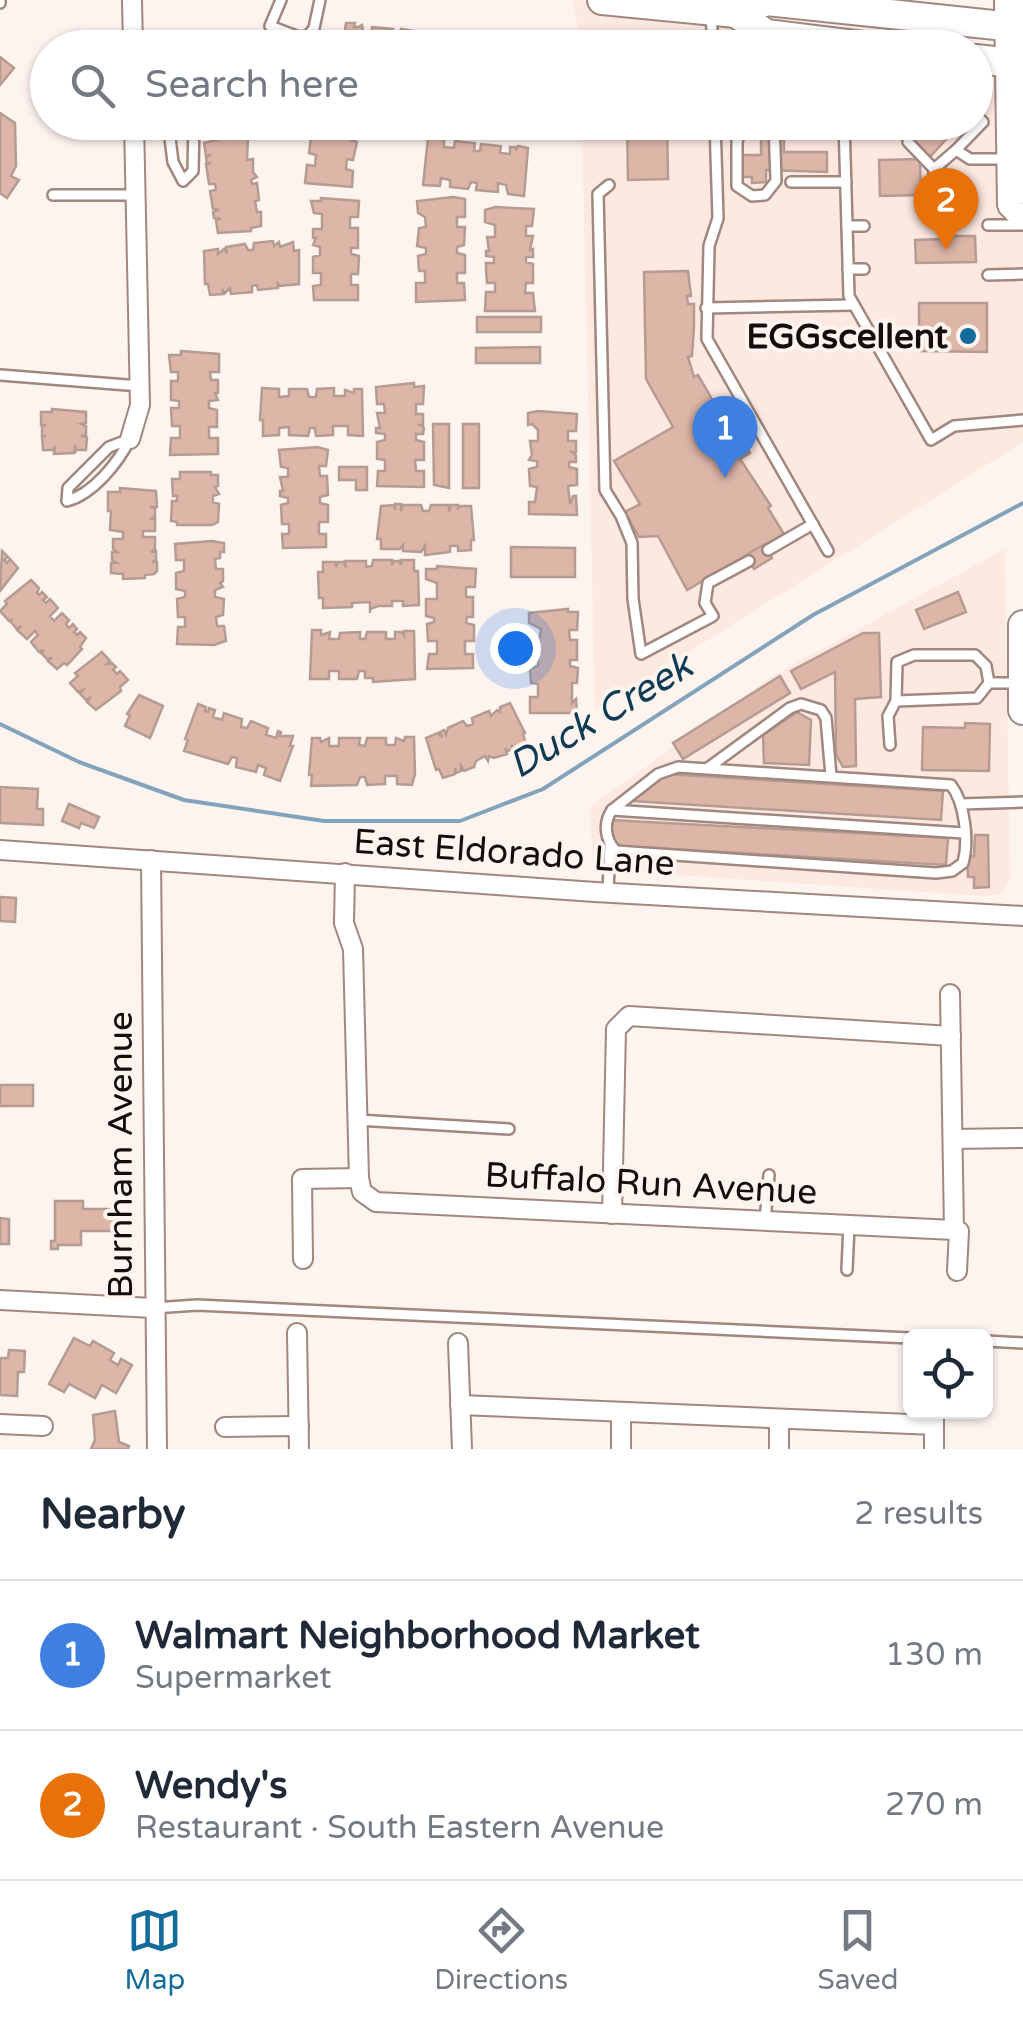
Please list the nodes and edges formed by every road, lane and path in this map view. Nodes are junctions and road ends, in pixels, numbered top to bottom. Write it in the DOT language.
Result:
graph roads {
  1 [pos="132,0"];
  2 [pos="281,0"];
  3 [pos="320,0"];
  4 [pos="602,0"];
  5 [pos="886,7"];
  6 [pos="728,8"];
  7 [pos="1014,18"];
  8 [pos="133,30"];
  9 [pos="281,30"];
  10 [pos="312,30"];
  11 [pos="760,30"];
  12 [pos="1016,63"];
  13 [pos="134,140"];
  14 [pos="169,140"];
  15 [pos="194,140"];
  16 [pos="716,140"];
  17 [pos="737,140"];
  18 [pos="775,140"];
  19 [pos="845,140"];
  20 [pos="965,140"];
  21 [pos="908,142"];
  22 [pos="956,150"];
  23 [pos="1011,159"];
  24 [pos="791,182"];
  25 [pos="846,182"];
  26 [pos="609,185"];
  27 [pos="53,195"];
  28 [pos="136,195"];
  29 [pos="1023,215"];
  30 [pos="988,224"];
  31 [pos="1023,225"];
  32 [pos="847,226"];
  33 [pos="864,226"];
  34 [pos="848,269"];
  35 [pos="864,269"];
  36 [pos="988,274"];
  37 [pos="1023,274"];
  38 [pos="854,304"];
  39 [pos="706,308"];
  40 [pos="0,375"];
  41 [pos="140,386"];
  42 [pos="1023,420"];
  43 [pos="130,439"];
  44 [pos="813,524"];
  45 [pos="768,550"];
  46 [pos="828,552"];
  47 [pos="749,561"];
  48 [pos="1023,628"];
  49 [pos="989,683"];
  50 [pos="1023,684"];
  51 [pos="896,701"];
  52 [pos="1023,710"];
  53 [pos="890,746"];
  54 [pos="707,769"];
  55 [pos="831,776"];
  56 [pos="1023,802"];
  57 [pos="961,804"];
  58 [pos="612,810"];
  59 [pos="964,833"];
  60 [pos="610,845"];
  61 [pos="0,850"];
  62 [pos="151,860"];
  63 [pos="345,873"];
  64 [pos="608,892"];
  65 [pos="1023,916"];
  66 [pos="950,994"];
  67 [pos="951,1036"];
  68 [pos="357,1120"];
  69 [pos="509,1129"];
  70 [pos="1023,1138"];
  71 [pos="953,1139"];
  72 [pos="770,1174"];
  73 [pos="359,1178"];
  74 [pos="612,1214"];
  75 [pos="765,1221"];
  76 [pos="849,1225"];
  77 [pos="954,1230"];
  78 [pos="303,1259"];
  79 [pos="846,1270"];
  80 [pos="957,1272"];
  81 [pos="0,1300"];
  82 [pos="153,1308"];
  83 [pos="297,1333"];
  84 [pos="903,1338"];
  85 [pos="993,1342"];
  86 [pos="458,1343"];
  87 [pos="1023,1343"];
  88 [pos="460,1405"];
  89 [pos="621,1412"];
  90 [pos="779,1419"];
  91 [pos="903,1419"];
  92 [pos="934,1419"];
  93 [pos="0,1424"];
  94 [pos="43,1426"];
  95 [pos="299,1426"];
  96 [pos="225,1427"];
  97 [pos="156,1449"];
  98 [pos="299,1449"];
  99 [pos="462,1449"];
  100 [pos="621,1449"];
  101 [pos="779,1449"];
  102 [pos="934,1449"];
  1 -- 8 [label="street"];
  2 -- 9 [label="lane"];
  3 -- 10 [label="lane"];
  4 -- 6 [label="main road"];
  5 -- 6 [label="main road"];
  5 -- 7 [label="main road"];
  6 -- 11 [label="main road"];
  7 -- 12 [label="main road"];
  12 -- 23 [label="main road"];
  13 -- 28 [label="street"];
  14 -- 15 [label="lane"];
  16 -- 39 [label="lane"];
  17 -- 18 [label="lane"];
  19 -- 25 [label="lane"];
  20 -- 22 [label="lane"];
  21 -- 22 [label="lane"];
  22 -- 23 [label="lane"];
  23 -- 29 [label="main road"];
  24 -- 25 [label="lane"];
  25 -- 32 [label="lane"];
  26 -- 47 [label="lane"];
  27 -- 28 [label="lane"];
  28 -- 41 [label="street"];
  30 -- 31 [label="lane"];
  32 -- 33 [label="lane"];
  32 -- 34 [label="lane"];
  34 -- 35 [label="lane"];
  34 -- 38 [label="lane"];
  36 -- 37 [label="lane"];
  38 -- 39 [label="lane"];
  38 -- 42 [label="lane"];
  39 -- 44 [label="lane"];
  40 -- 41 [label="lane"];
  41 -- 43 [label="street"];
  43 -- 43 [label="lane"];
  44 -- 45 [label="lane"];
  44 -- 46 [label="lane"];
  48 -- 50 [label="main road"];
  49 -- 50 [label="lane"];
  49 -- 51 [label="lane"];
  49 -- 51 [label="lane"];
  50 -- 52 [label="main road"];
  51 -- 53 [label="lane"];
  54 -- 55 [label="lane"];
  54 -- 55 [label="lane"];
  54 -- 58 [label="lane"];
  55 -- 57 [label="lane"];
  56 -- 57 [label="lane"];
  57 -- 59 [label="lane"];
  58 -- 59 [label="lane"];
  58 -- 60 [label="lane"];
  59 -- 60 [label="lane"];
  60 -- 64 [label="lane"];
  61 -- 62 [label="street, East Eldorado Lane"];
  62 -- 63 [label="street, East Eldorado Lane"];
  62 -- 82 [label="street, Burnham Avenue"];
  63 -- 64 [label="street, East Eldorado Lane"];
  63 -- 68 [label="street"];
  64 -- 65 [label="street, East Eldorado Lane"];
  66 -- 67 [label="street"];
  67 -- 71 [label="street"];
  67 -- 74 [label="street"];
  68 -- 69 [label="lane"];
  68 -- 73 [label="street"];
  70 -- 71 [label="street"];
  71 -- 77 [label="street"];
  72 -- 75 [label="lane"];
  73 -- 74 [label="street, Buffalo Run Avenue"];
  73 -- 78 [label="street"];
  74 -- 75 [label="street, Buffalo Run Avenue"];
  75 -- 76 [label="street, Buffalo Run Avenue"];
  76 -- 77 [label="street, Buffalo Run Avenue"];
  76 -- 79 [label="lane"];
  77 -- 80 [label="street"];
  81 -- 82 [label="street"];
  82 -- 84 [label="lane"];
  82 -- 97 [label="street, Burnham Avenue"];
  83 -- 95 [label="street"];
  85 -- 87 [label="lane"];
  86 -- 88 [label="street"];
  88 -- 89 [label="street"];
  88 -- 99 [label="street"];
  89 -- 90 [label="street"];
  89 -- 100 [label="street"];
  90 -- 91 [label="street"];
  90 -- 101 [label="street"];
  92 -- 102 [label="street"];
  93 -- 94 [label="street"];
  95 -- 96 [label="street"];
  95 -- 98 [label="street"];
}
